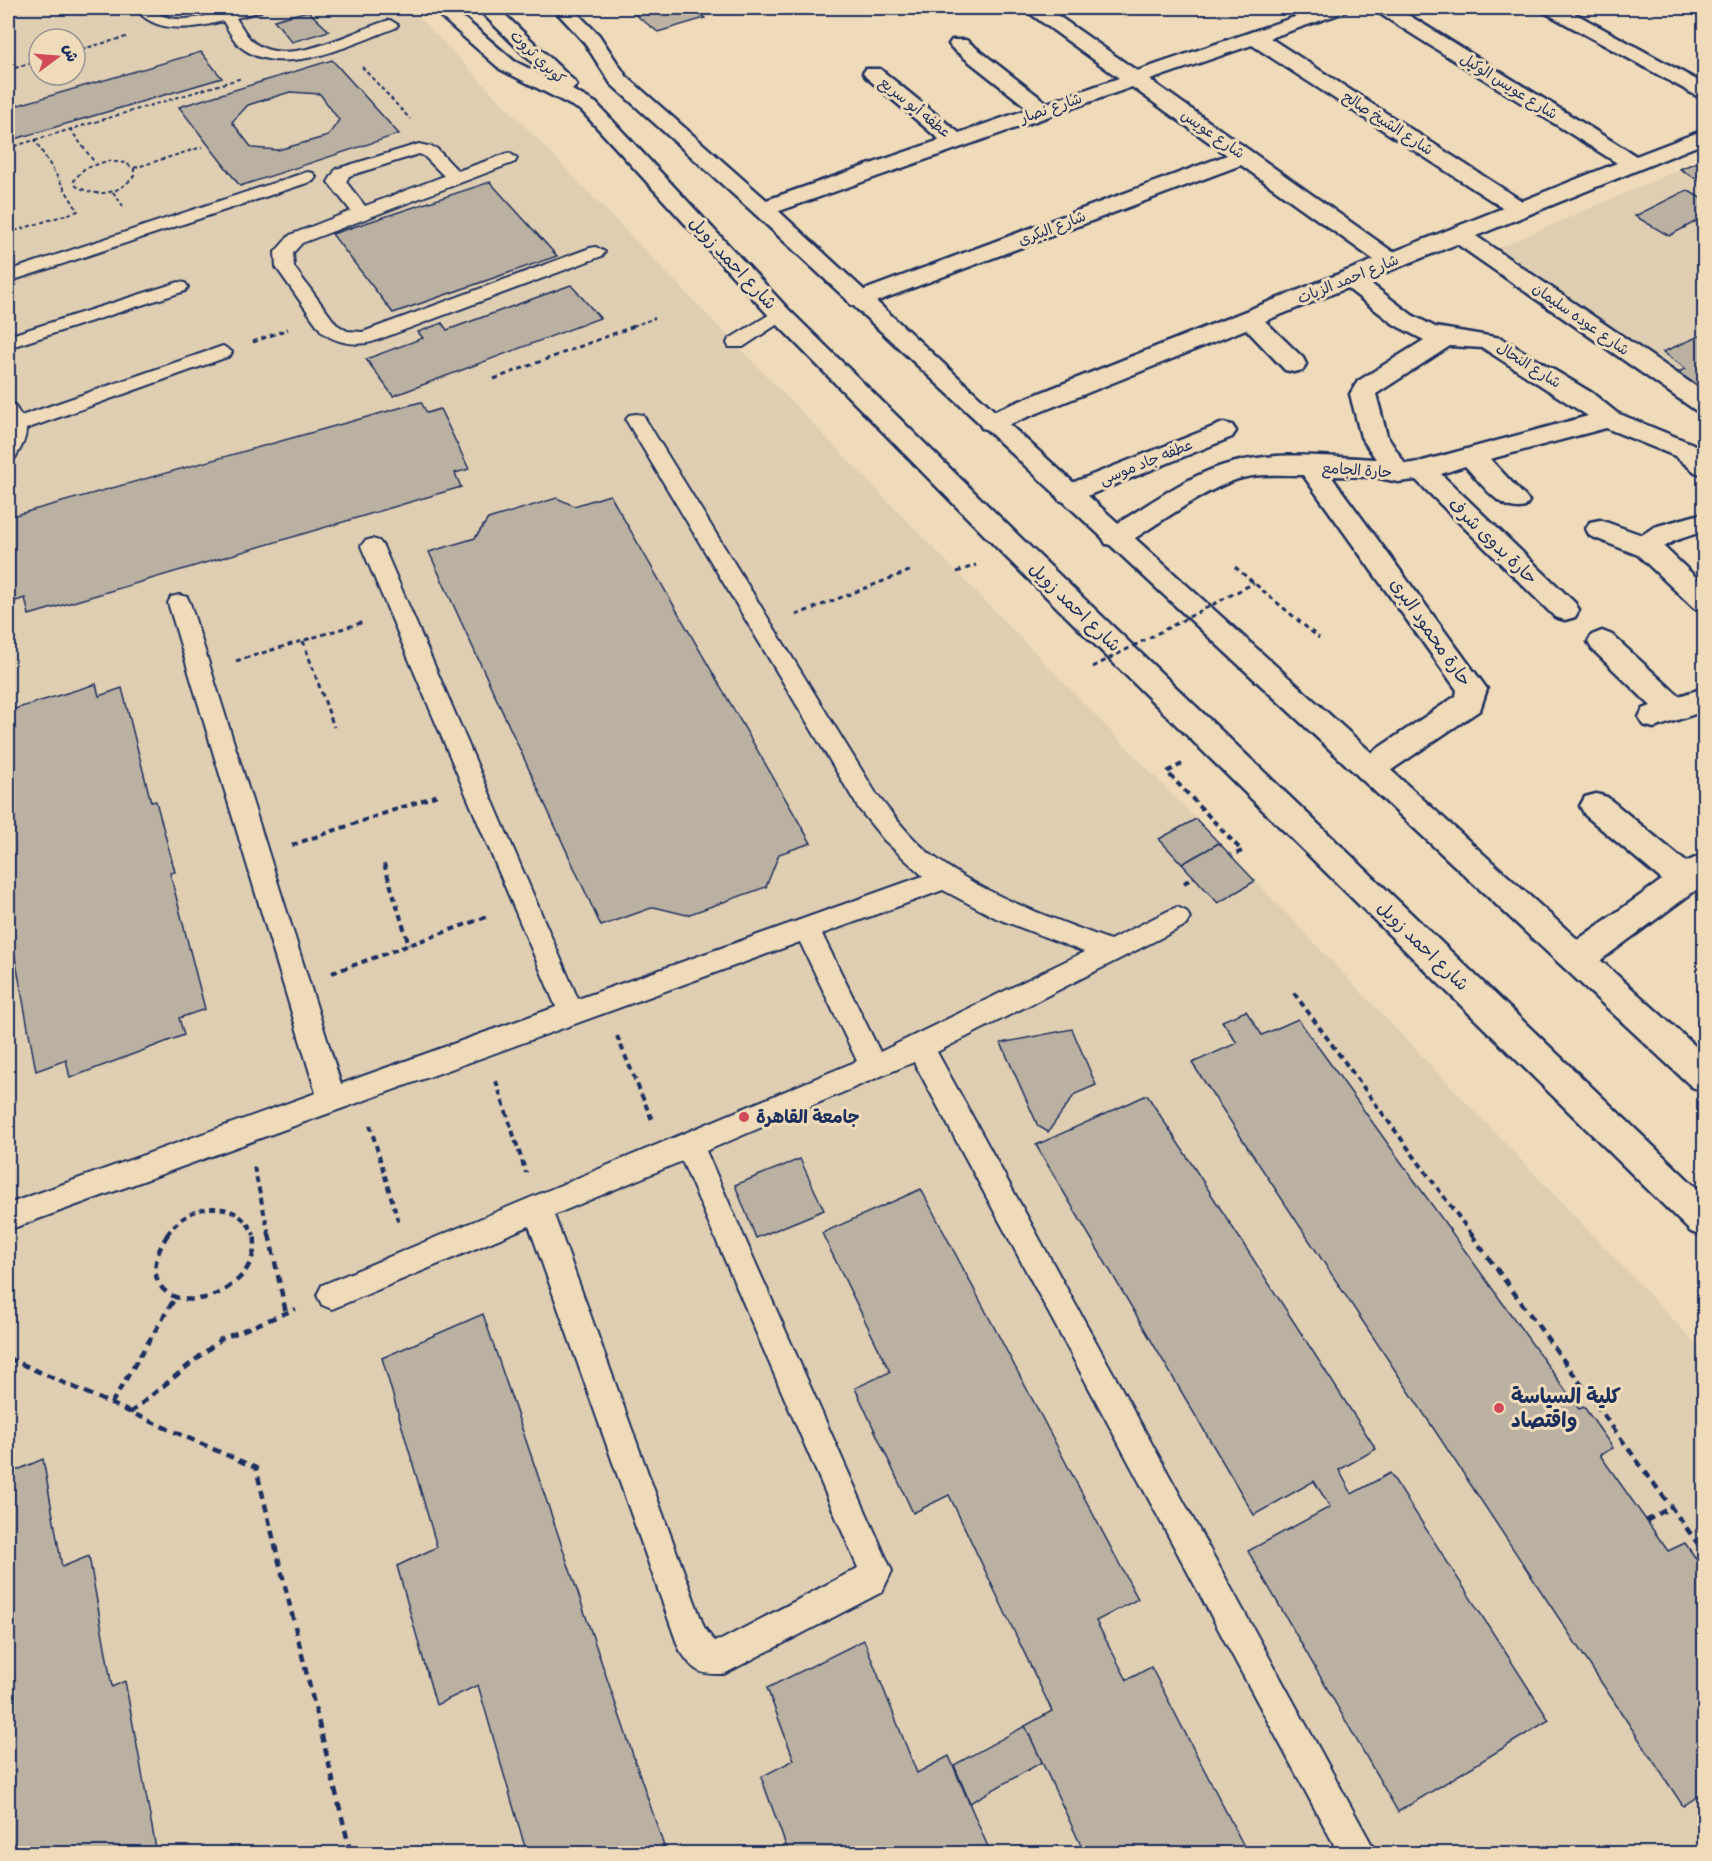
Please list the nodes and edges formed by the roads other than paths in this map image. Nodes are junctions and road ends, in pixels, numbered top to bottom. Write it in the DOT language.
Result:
graph roads {
  1 [pos="143,8"];
  2 [pos="256,8"];
  3 [pos="441,8"];
  4 [pos="487,8"];
  5 [pos="540,8"];
  6 [pos="1338,8"];
  7 [pos="1384,8"];
  8 [pos="1551,8"];
  9 [pos="568,9"];
  10 [pos="1070,11"];
  11 [pos="1042,13"];
  12 [pos="226,15"];
  13 [pos="390,25"];
  14 [pos="1254,37"];
  15 [pos="959,44"];
  16 [pos="873,73"];
  17 [pos="1135,79"];
  18 [pos="618,80"];
  19 [pos="1704,92"];
  20 [pos="590,107"];
  21 [pos="1045,111"];
  22 [pos="1704,136"];
  23 [pos="956,142"];
  24 [pos="1244,156"];
  25 [pos="510,158"];
  26 [pos="1634,164"];
  27 [pos="307,177"];
  28 [pos="455,178"];
  29 [pos="763,209"];
  30 [pos="1521,210"];
  31 [pos="362,213"];
  32 [pos="1458,234"];
  33 [pos="596,252"];
  34 [pos="1392,262"];
  35 [pos="8,277"];
  36 [pos="1350,279"];
  37 [pos="179,287"];
  38 [pos="860,300"];
  39 [pos="780,314"];
  40 [pos="1250,319"];
  41 [pos="1445,338"];
  42 [pos="8,342"];
  43 [pos="736,343"];
  44 [pos="223,352"];
  45 [pos="1294,364"];
  46 [pos="1704,404"];
  47 [pos="12,417"];
  48 [pos="1608,419"];
  49 [pos="636,420"];
  50 [pos="991,422"];
  51 [pos="1223,431"];
  52 [pos="8,453"];
  53 [pos="1470,455"];
  54 [pos="1310,466"];
  55 [pos="1704,466"];
  56 [pos="1410,472"];
  57 [pos="1068,494"];
  58 [pos="1516,501"];
  59 [pos="1704,522"];
  60 [pos="1600,529"];
  61 [pos="1116,537"];
  62 [pos="372,546"];
  63 [pos="1648,548"];
  64 [pos="1683,592"];
  65 [pos="178,603"];
  66 [pos="1565,610"];
  67 [pos="1602,642"];
  68 [pos="1704,699"];
  69 [pos="1370,769"];
  70 [pos="1596,806"];
  71 [pos="1695,874"];
  72 [pos="943,879"];
  73 [pos="1177,918"];
  74 [pos="807,930"];
  75 [pos="1108,950"];
  76 [pos="1578,958"];
  77 [pos="572,1015"];
  78 [pos="920,1047"];
  79 [pos="873,1066"];
  80 [pos="1701,1066"];
  81 [pos="332,1101"];
  82 [pos="677,1149"];
  83 [pos="537,1209"];
  84 [pos="8,1217"];
  85 [pos="1704,1220"];
  86 [pos="332,1295"];
  87 [pos="1359,1854"];
  1 -- 12 [label="lane"];
  2 -- 12 [label="lane"];
  3 -- 20 [label="street, شارع احمد زويل"];
  4 -- 20 [label="street, كوبري ثروت"];
  5 -- 18 [label="street"];
  6 -- 14 [label="street, شارع نصار"];
  7 -- 26 [label="street, شارع عويس الوكيل"];
  8 -- 19 [label="street"];
  9 -- 18 [label="street"];
  10 -- 11 [label="street"];
  11 -- 17 [label="street, شارع عويس"];
  12 -- 13 [label="lane"];
  14 -- 17 [label="street, شارع نصار"];
  14 -- 30 [label="street, شارع الشيخ صالح"];
  15 -- 21 [label="street"];
  16 -- 23 [label="street, عطفه أبو سريع"];
  17 -- 21 [label="street, شارع نصار"];
  17 -- 24 [label="street, شارع عويس"];
  18 -- 29 [label="street"];
  20 -- 39 [label="street, شارع احمد زويل"];
  21 -- 23 [label="street, شارع نصار"];
  22 -- 26 [label="street, شارع احمد الزيات"];
  23 -- 29 [label="street, شارع نصار"];
  24 -- 34 [label="street, شارع عويس"];
  24 -- 38 [label="street, شارع البكرى"];
  25 -- 28 [label="lane"];
  26 -- 30 [label="street, شارع احمد الزيات"];
  27 -- 35 [label="lane"];
  28 -- 31 [label="lane"];
  28 -- 31 [label="lane"];
  29 -- 38 [label="street"];
  30 -- 32 [label="street, شارع احمد الزيات"];
  31 -- 33 [label="lane"];
  32 -- 34 [label="street, شارع احمد الزيات"];
  32 -- 46 [label="street, شارع عوده سليمان"];
  34 -- 36 [label="street, شارع احمد الزيات"];
  36 -- 40 [label="street, شارع احمد الزيات"];
  36 -- 41 [label="street, شارع النحال"];
  37 -- 42 [label="lane"];
  38 -- 50 [label="street"];
  39 -- 43 [label="lane"];
  39 -- 85 [label="street, شارع احمد زويل"];
  40 -- 45 [label="street"];
  40 -- 50 [label="street, شارع احمد الزيات"];
  41 -- 48 [label="street, شارع النحال"];
  41 -- 56 [label="street, حارة بدوى شرف"];
  44 -- 47 [label="lane"];
  47 -- 52 [label="lane"];
  48 -- 53 [label="street, حارة الجامع"];
  48 -- 55 [label="street, شارع النحال"];
  49 -- 72 [label="lane"];
  50 -- 57 [label="street"];
  51 -- 57 [label="street, عطفه جاد موسى"];
  53 -- 56 [label="street, حارة الجامع"];
  53 -- 58 [label="street"];
  54 -- 56 [label="street, حارة الجامع"];
  54 -- 61 [label="street, حارة الجامع"];
  54 -- 69 [label="street, حارة محمود البرى"];
  56 -- 66 [label="street, حارة بدوى شرف"];
  57 -- 61 [label="street"];
  59 -- 63 [label="street"];
  60 -- 63 [label="street"];
  61 -- 69 [label="street"];
  62 -- 77 [label="lane"];
  63 -- 64 [label="street"];
  65 -- 81 [label="lane"];
  67 -- 68 [label="street"];
  69 -- 76 [label="street"];
  70 -- 71 [label="street"];
  71 -- 76 [label="street"];
  72 -- 74 [label="lane"];
  72 -- 75 [label="lane"];
  73 -- 75 [label="lane"];
  74 -- 77 [label="lane"];
  74 -- 79 [label="lane"];
  75 -- 78 [label="lane"];
  76 -- 80 [label="street"];
  77 -- 81 [label="lane"];
  78 -- 79 [label="lane"];
  78 -- 87 [label="lane"];
  79 -- 82 [label="lane"];
  81 -- 84 [label="lane"];
  82 -- 83 [label="lane"];
  82 -- 83 [label="lane"];
  83 -- 86 [label="lane"];
}
